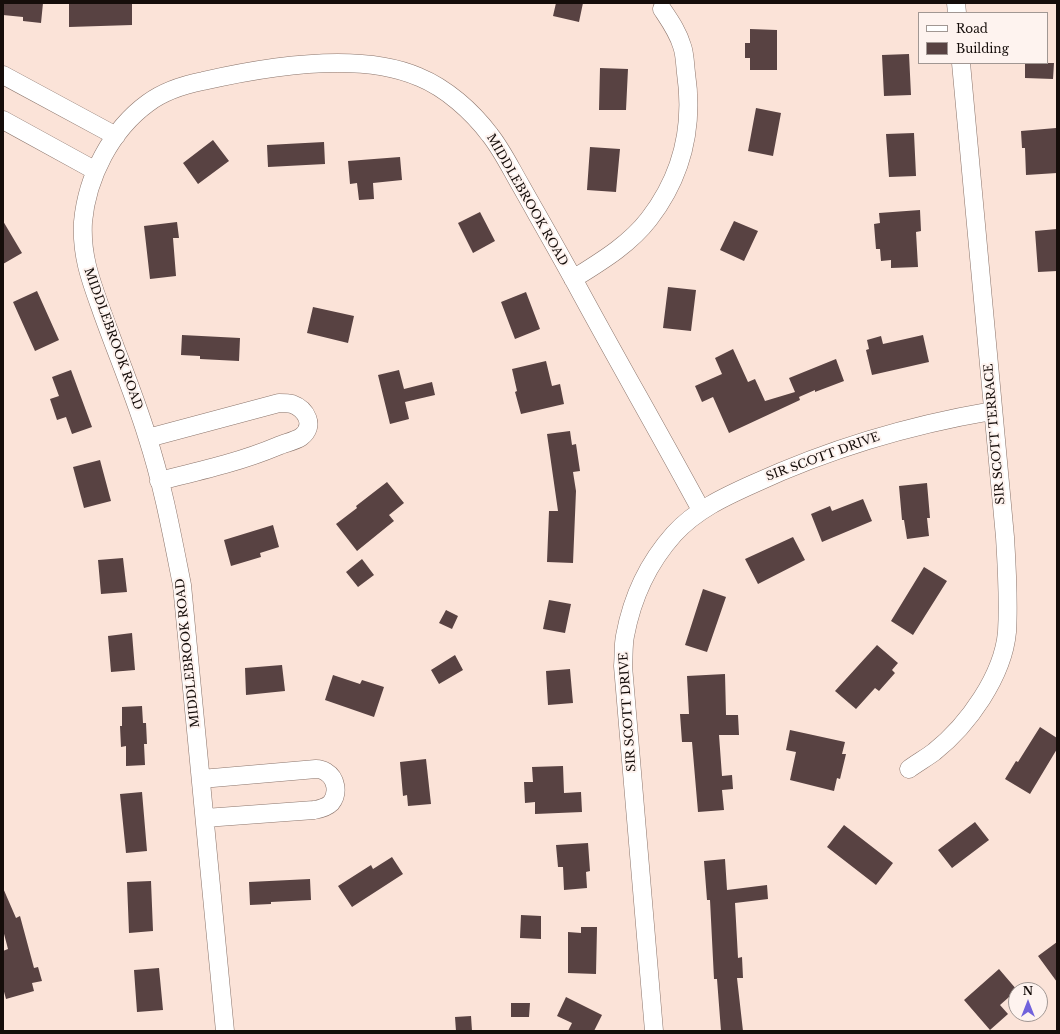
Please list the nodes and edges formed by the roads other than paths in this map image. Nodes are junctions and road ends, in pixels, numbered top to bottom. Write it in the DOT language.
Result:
graph roads {
  1 [pos="662,9"];
  2 [pos="961,64"];
  3 [pos="3,75"];
  4 [pos="3,120"];
  5 [pos="116,136"];
  6 [pos="96,171"];
  7 [pos="573,279"];
  8 [pos="992,411"];
  9 [pos="148,438"];
  10 [pos="160,480"];
  11 [pos="701,510"];
  12 [pos="909,769"];
  13 [pos="201,778"];
  14 [pos="205,818"];
  15 [pos="225,1031"];
  16 [pos="654,1031"];
  1 -- 7 [label="street"];
  2 -- 8 [label="street, SIR SCOTT TERRACE"];
  3 -- 5 [label="street"];
  4 -- 6 [label="street"];
  5 -- 6 [label="street, MIDDLEBROOK ROAD"];
  5 -- 7 [label="street, MIDDLEBROOK ROAD"];
  6 -- 9 [label="street, MIDDLEBROOK ROAD"];
  7 -- 11 [label="street, MIDDLEBROOK ROAD"];
  8 -- 11 [label="street, SIR SCOTT DRIVE"];
  8 -- 12 [label="street, SIR SCOTT TERRACE"];
  9 -- 10 [label="street, MIDDLEBROOK ROAD"];
  9 -- 10 [label="street"];
  10 -- 13 [label="street, MIDDLEBROOK ROAD"];
  11 -- 16 [label="street, SIR SCOTT DRIVE"];
  13 -- 14 [label="street, MIDDLEBROOK ROAD"];
  13 -- 14 [label="street"];
  14 -- 15 [label="street, MIDDLEBROOK ROAD"];
}
